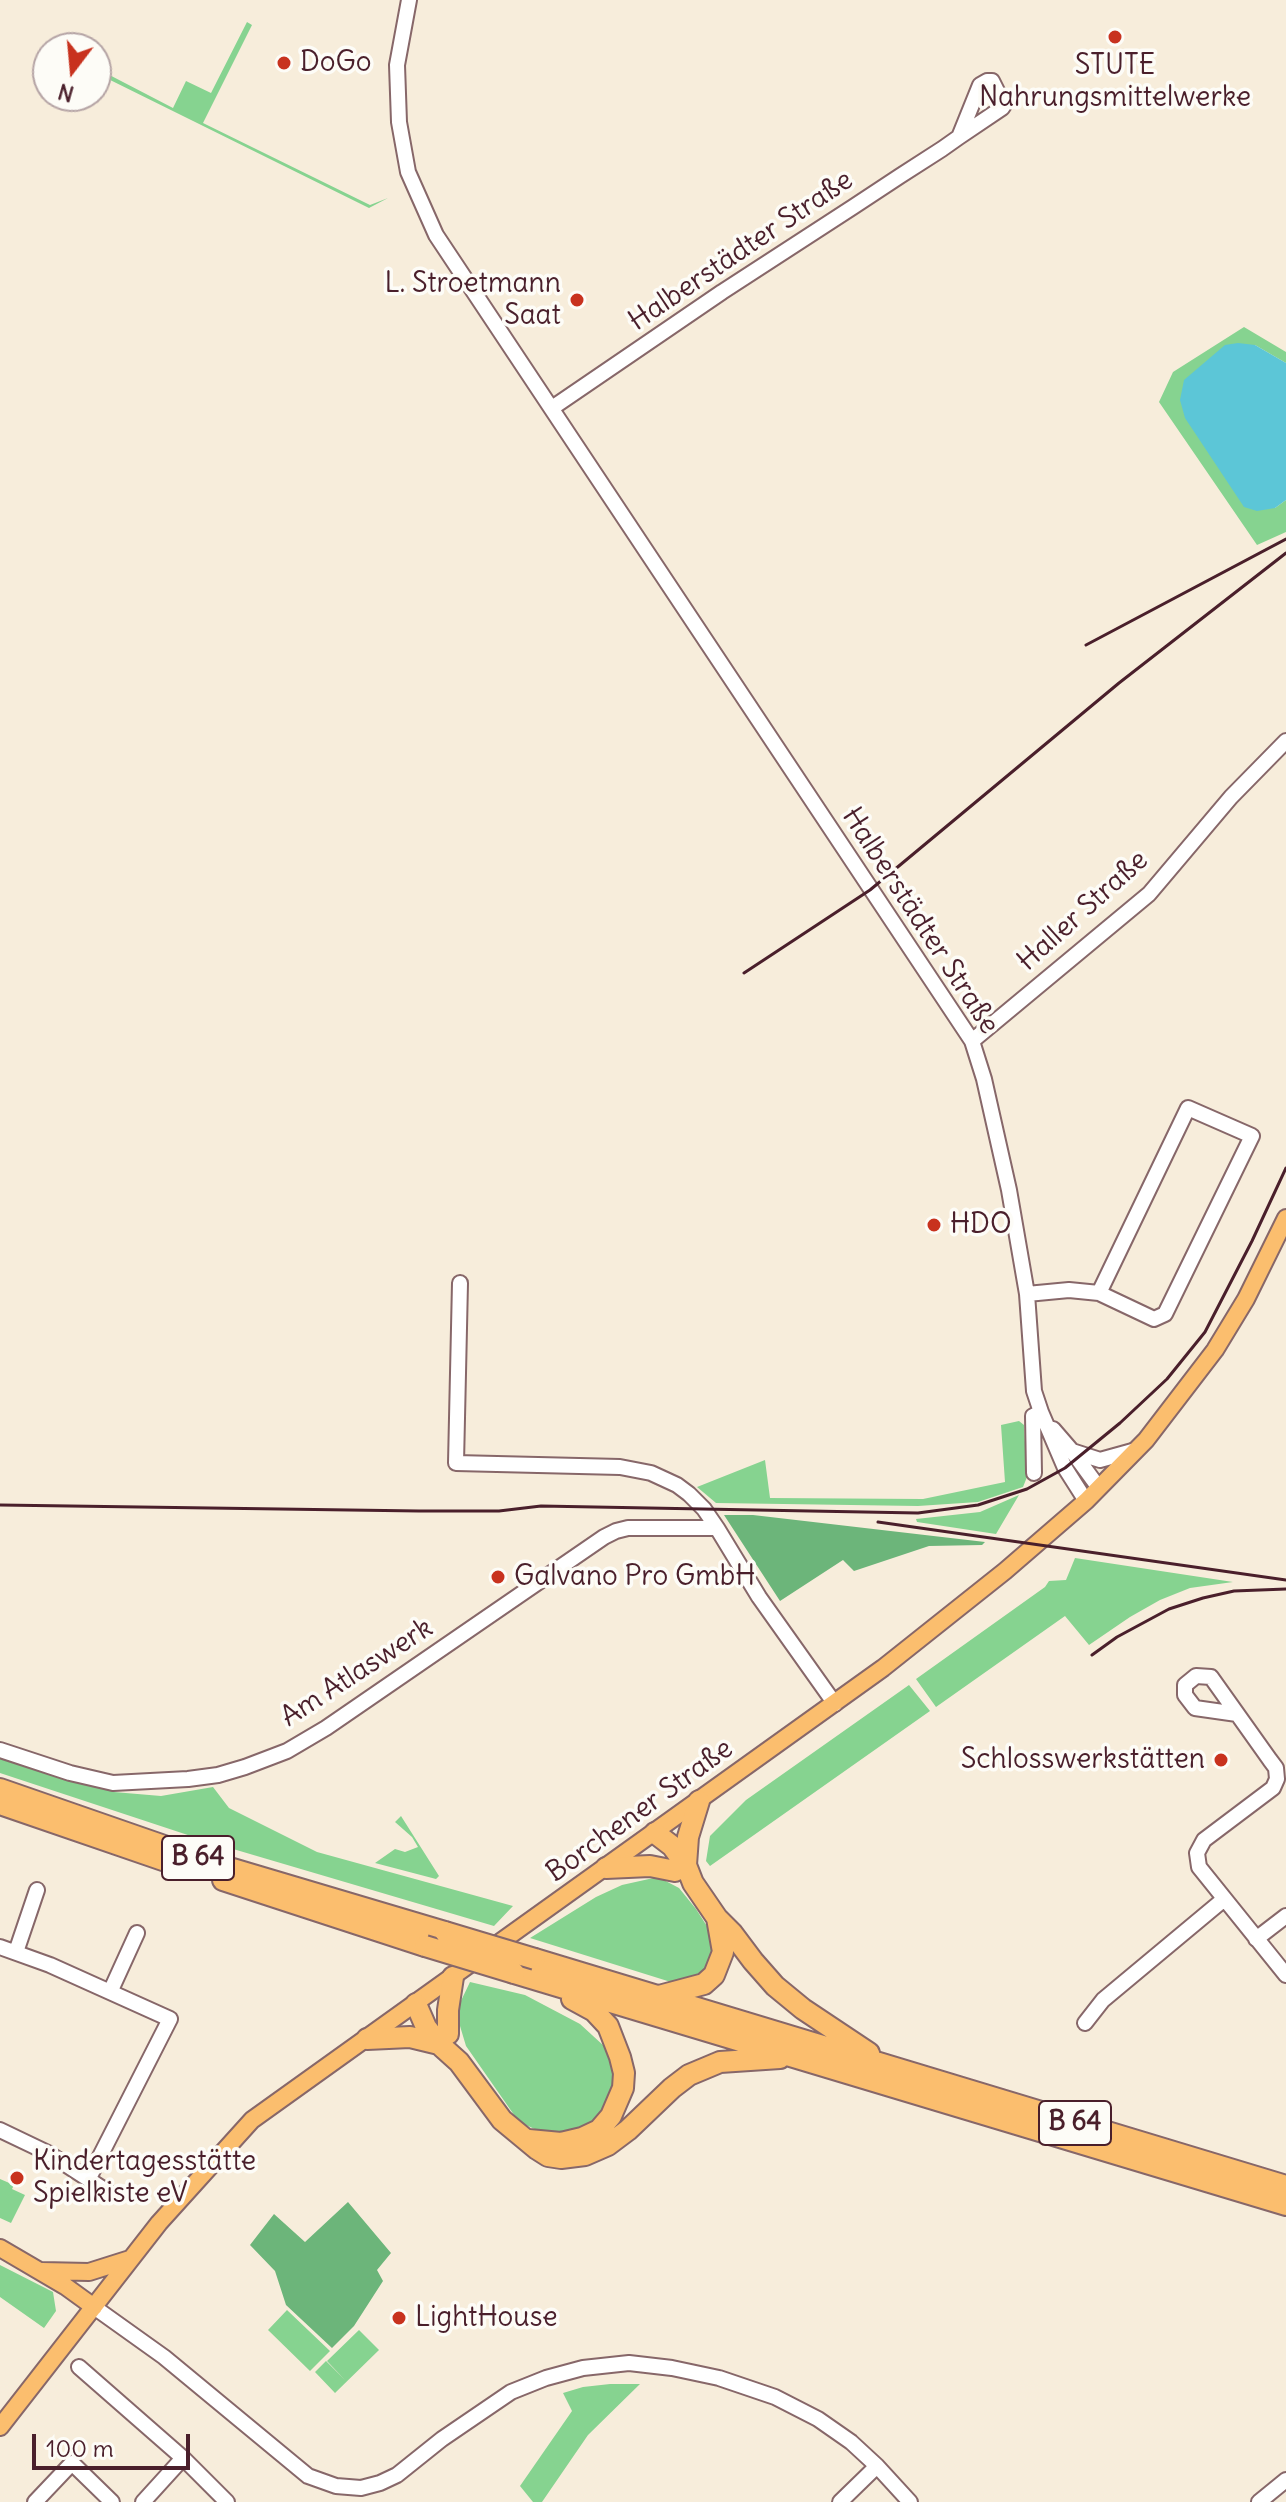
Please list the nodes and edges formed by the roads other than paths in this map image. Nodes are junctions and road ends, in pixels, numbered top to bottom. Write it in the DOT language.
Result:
graph roads {
  1 [pos="409,0"];
  2 [pos="959,137"];
  3 [pos="552,408"];
  4 [pos="1286,741"];
  5 [pos="972,1041"];
  6 [pos="1286,1218"];
  7 [pos="1286,1243"];
  8 [pos="1269,1255"];
  9 [pos="460,1283"];
  10 [pos="1099,1293"];
  11 [pos="1027,1294"];
  12 [pos="1042,1416"];
  13 [pos="1136,1450"];
  14 [pos="1072,1451"];
  15 [pos="1034,1473"];
  16 [pos="1099,1488"];
  17 [pos="1086,1501"];
  18 [pos="717,1528"];
  19 [pos="835,1704"];
  20 [pos="1237,1714"];
  21 [pos="0,1750"];
  22 [pos="0,1789"];
  23 [pos="699,1801"];
  24 [pos="0,1804"];
  25 [pos="655,1833"];
  26 [pos="606,1868"];
  27 [pos="685,1873"];
  28 [pos="37,1890"];
  29 [pos="1223,1900"];
  30 [pos="1286,1916"];
  31 [pos="717,1918"];
  32 [pos="137,1933"];
  33 [pos="1256,1939"];
  34 [pos="0,1947"];
  35 [pos="16,1952"];
  36 [pos="514,1973"];
  37 [pos="1286,1975"];
  38 [pos="453,1977"];
  39 [pos="111,1990"];
  40 [pos="656,1996"];
  41 [pos="416,2004"];
  42 [pos="1085,2023"];
  43 [pos="367,2039"];
  44 [pos="443,2039"];
  45 [pos="796,2058"];
  46 [pos="891,2067"];
  47 [pos="0,2130"];
  48 [pos="523,2139"];
  49 [pos="89,2178"];
  50 [pos="1286,2186"];
  51 [pos="111,2194"];
  52 [pos="1286,2205"];
  53 [pos="0,2248"];
  54 [pos="130,2259"];
  55 [pos="41,2271"];
  56 [pos="94,2307"];
  57 [pos="79,2367"];
  58 [pos="0,2427"];
  59 [pos="183,2458"];
  60 [pos="877,2466"];
  61 [pos="1286,2480"];
  62 [pos="35,2502"];
  63 [pos="112,2502"];
  64 [pos="143,2502"];
  65 [pos="227,2502"];
  66 [pos="840,2502"];
  67 [pos="910,2502"];
  68 [pos="1259,2502"];
  1 -- 3 [label="street, Halberstädter Straße"];
  2 -- 3 [label="street, Halberstädter Straße"];
  3 -- 5 [label="street, Halberstädter Straße"];
  4 -- 5 [label="street, Haller Straße"];
  5 -- 11 [label="street, Halberstädter Straße"];
  6 -- 8 [label="main road, Borchener Straße"];
  7 -- 8 [label="main road"];
  8 -- 13 [label="main road, Borchener Straße"];
  9 -- 18 [label="street"];
  10 -- 10 [label="street"];
  10 -- 11 [label="street"];
  11 -- 12 [label="street, Halberstädter Straße"];
  12 -- 14 [label="street, Halberstädter Straße"];
  12 -- 15 [label="street, Halberstädter Straße"];
  12 -- 17 [label="street, Halberstädter Straße"];
  13 -- 14 [label="street"];
  13 -- 16 [label="main road, Borchener Straße"];
  14 -- 16 [label="street, Halberstädter Straße"];
  16 -- 17 [label="main road, Borchener Straße"];
  17 -- 19 [label="main road, Borchener Straße"];
  18 -- 19 [label="street"];
  18 -- 21 [label="street, Am Atlaswerk"];
  19 -- 23 [label="main road, Borchener Straße"];
  20 -- 29 [label="street"];
  22 -- 40 [label="highway, B 64, bridge"];
  23 -- 25 [label="main road, Borchener Straße"];
  23 -- 27 [label="highway"];
  24 -- 36 [label="highway, B 64, bridge"];
  25 -- 26 [label="main road, Borchener Straße"];
  25 -- 27 [label="highway"];
  26 -- 27 [label="highway"];
  26 -- 38 [label="main road, Borchener Straße"];
  27 -- 31 [label="highway"];
  28 -- 35 [label="street"];
  29 -- 33 [label="street"];
  29 -- 42 [label="street"];
  30 -- 33 [label="street"];
  31 -- 40 [label="highway"];
  31 -- 46 [label="highway"];
  32 -- 39 [label="street"];
  33 -- 37 [label="street"];
  34 -- 35 [label="street"];
  35 -- 39 [label="street"];
  36 -- 45 [label="highway, B 64"];
  36 -- 48 [label="highway"];
  38 -- 41 [label="main road, Borchener Straße"];
  38 -- 44 [label="highway"];
  39 -- 49 [label="street"];
  40 -- 46 [label="highway, B 64"];
  41 -- 43 [label="main road, Borchener Straße"];
  41 -- 44 [label="highway"];
  43 -- 44 [label="highway"];
  43 -- 54 [label="main road, Borchener Straße"];
  44 -- 48 [label="highway"];
  45 -- 48 [label="highway"];
  45 -- 52 [label="highway, B 64"];
  46 -- 50 [label="highway, B 64"];
  47 -- 49 [label="street"];
  49 -- 51 [label="street"];
  53 -- 55 [label="main road"];
  54 -- 55 [label="main road"];
  54 -- 56 [label="main road, Borchener Straße"];
  55 -- 56 [label="main road"];
  56 -- 58 [label="main road, Borchener Straße"];
  56 -- 60 [label="street"];
  57 -- 59 [label="street"];
  59 -- 64 [label="street"];
  59 -- 65 [label="street"];
  60 -- 66 [label="street"];
  60 -- 67 [label="street"];
  61 -- 68 [label="street"];
  62 -- 63 [label="street"];
}
